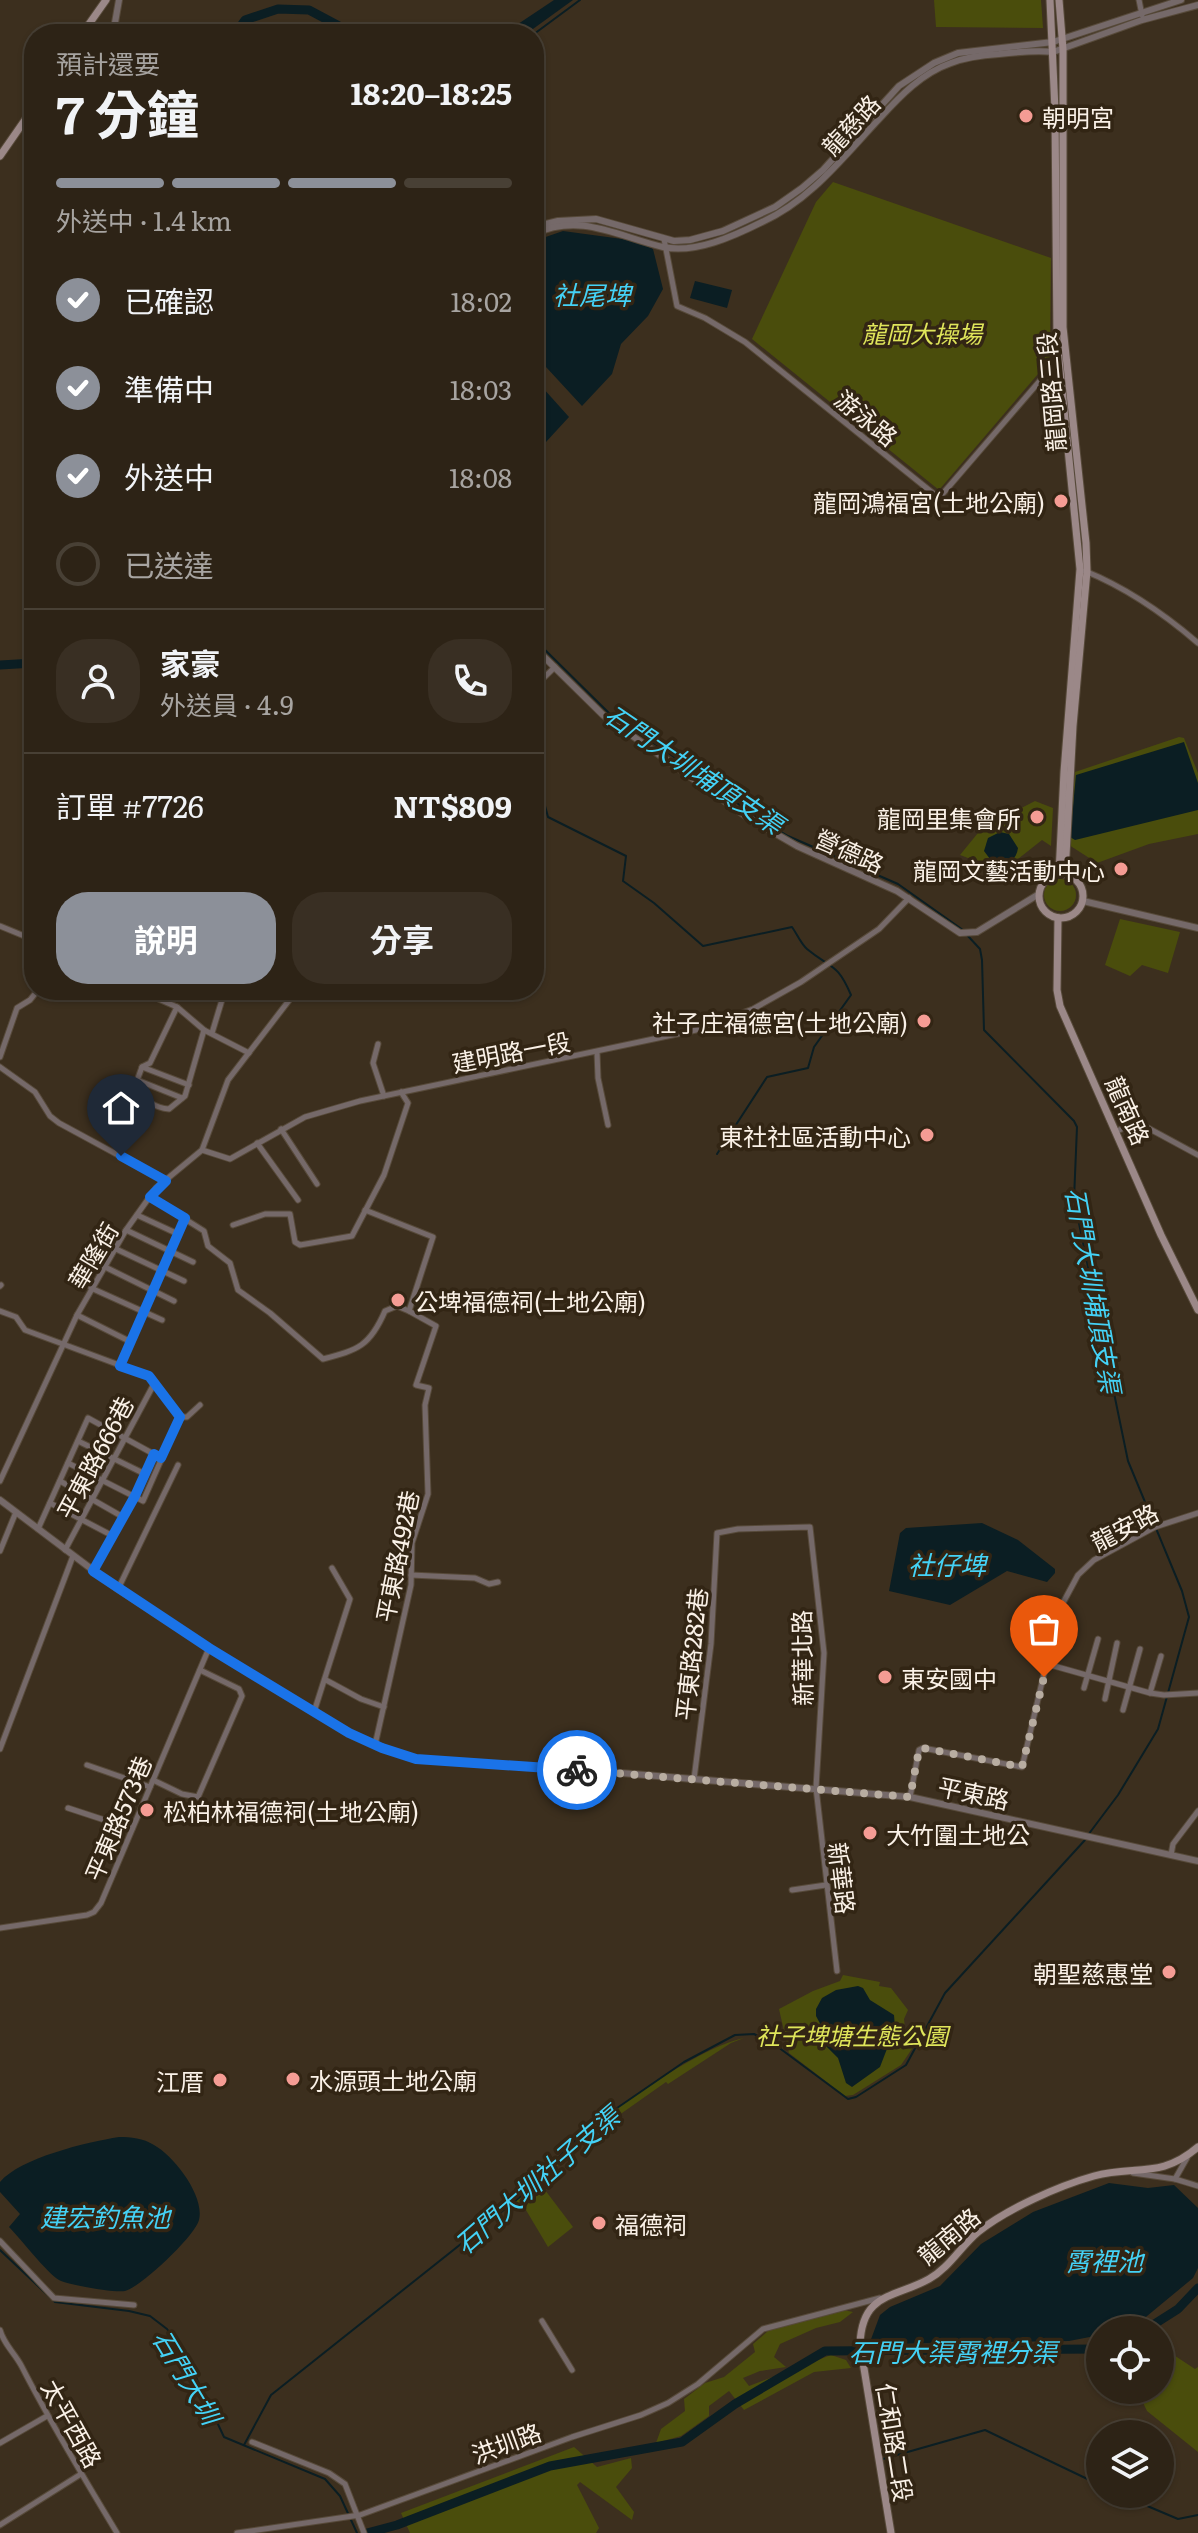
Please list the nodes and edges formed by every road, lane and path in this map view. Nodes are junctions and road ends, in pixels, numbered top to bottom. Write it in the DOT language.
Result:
graph roads {
  1 [pos="106,0"];
  2 [pos="119,0"];
  3 [pos="1050,0"];
  4 [pos="1059,0"];
  5 [pos="1139,0"];
  6 [pos="1181,0"];
  7 [pos="1198,5"];
  8 [pos="1141,12"];
  9 [pos="1142,20"];
  10 [pos="89,24"];
  11 [pos="115,24"];
  12 [pos="1062,38"];
  13 [pos="1053,42"];
  14 [pos="1063,49"];
  15 [pos="1053,52"];
  16 [pos="24,121"];
  17 [pos="0,156"];
  18 [pos="544,224"];
  19 [pos="544,231"];
  20 [pos="724,234"];
  21 [pos="664,243"];
  22 [pos="1059,362"];
  23 [pos="1083,570"];
  24 [pos="1198,643"];
  25 [pos="544,657"];
  26 [pos="555,667"];
  27 [pos="544,677"];
  28 [pos="1062,874"];
  29 [pos="1039,894"];
  30 [pos="909,898"];
  31 [pos="1083,901"];
  32 [pos="1058,918"];
  33 [pos="0,926"];
  34 [pos="1198,928"];
  35 [pos="24,936"];
  36 [pos="30,1000"];
  37 [pos="161,1000"];
  38 [pos="222,1000"];
  39 [pos="289,1000"];
  40 [pos="177,1007"];
  41 [pos="204,1030"];
  42 [pos="212,1033"];
  43 [pos="378,1044"];
  44 [pos="597,1052"];
  45 [pos="249,1053"];
  46 [pos="0,1057"];
  47 [pos="0,1067"];
  48 [pos="142,1067"];
  49 [pos="137,1080"];
  50 [pos="189,1085"];
  51 [pos="401,1092"];
  52 [pos="384,1096"];
  53 [pos="182,1098"];
  54 [pos="608,1125"];
  55 [pos="281,1129"];
  56 [pos="1117,1131"];
  57 [pos="257,1143"];
  58 [pos="202,1150"];
  59 [pos="1198,1155"];
  60 [pos="166,1181"];
  61 [pos="317,1184"];
  62 [pos="150,1197"];
  63 [pos="298,1200"];
  64 [pos="365,1210"];
  65 [pos="137,1215"];
  66 [pos="185,1218"];
  67 [pos="233,1225"];
  68 [pos="126,1230"];
  69 [pos="178,1234"];
  70 [pos="116,1248"];
  71 [pos="170,1251"];
  72 [pos="193,1262"];
  73 [pos="105,1267"];
  74 [pos="162,1271"];
  75 [pos="184,1281"];
  76 [pos="91,1288"];
  77 [pos="153,1291"];
  78 [pos="174,1301"];
  79 [pos="1198,1310"];
  80 [pos="0,1311"];
  81 [pos="409,1311"];
  82 [pos="144,1312"];
  83 [pos="77,1315"];
  84 [pos="162,1320"];
  85 [pos="131,1342"];
  86 [pos="63,1344"];
  87 [pos="120,1366"];
  88 [pos="155,1382"];
  89 [pos="200,1405"];
  90 [pos="180,1417"];
  91 [pos="123,1437"];
  92 [pos="78,1441"];
  93 [pos="154,1454"];
  94 [pos="161,1458"];
  95 [pos="112,1459"];
  96 [pos="68,1463"];
  97 [pos="178,1465"];
  98 [pos="145,1474"];
  99 [pos="101,1480"];
  100 [pos="0,1481"];
  101 [pos="60,1481"];
  102 [pos="135,1496"];
  103 [pos="91,1499"];
  104 [pos="0,1500"];
  105 [pos="50,1503"];
  106 [pos="16,1512"];
  107 [pos="1198,1513"];
  108 [pos="123,1517"];
  109 [pos="81,1519"];
  110 [pos="38,1529"];
  111 [pos="717,1533"];
  112 [pos="113,1536"];
  113 [pos="65,1550"];
  114 [pos="0,1551"];
  115 [pos="73,1556"];
  116 [pos="332,1568"];
  117 [pos="93,1571"];
  118 [pos="411,1575"];
  119 [pos="498,1582"];
  120 [pos="118,1589"];
  121 [pos="1098,1639"];
  122 [pos="1117,1643"];
  123 [pos="209,1648"];
  124 [pos="1140,1649"];
  125 [pos="1161,1656"];
  126 [pos="1047,1664"];
  127 [pos="200,1670"];
  128 [pos="1087,1676"];
  129 [pos="326,1680"];
  130 [pos="1109,1682"];
  131 [pos="1084,1688"];
  132 [pos="1130,1688"];
  133 [pos="1150,1693"];
  134 [pos="1198,1693"];
  135 [pos="1105,1699"];
  136 [pos="384,1707"];
  137 [pos="1123,1710"];
  138 [pos="314,1712"];
  139 [pos="375,1745"];
  140 [pos="0,1749"];
  141 [pos="87,1765"];
  142 [pos="694,1779"];
  143 [pos="153,1780"];
  144 [pos="150,1787"];
  145 [pos="816,1788"];
  146 [pos="910,1797"];
  147 [pos="68,1808"];
  148 [pos="1198,1811"];
  149 [pos="132,1829"];
  150 [pos="1171,1855"];
  151 [pos="1198,1861"];
  152 [pos="826,1885"];
  153 [pos="792,1890"];
  154 [pos="0,1928"];
  155 [pos="837,1971"];
  156 [pos="1198,2147"];
  157 [pos="1190,2154"];
  158 [pos="1129,2172"];
  159 [pos="1175,2179"];
  160 [pos="1198,2186"];
  161 [pos="0,2241"];
  162 [pos="880,2298"];
  163 [pos="134,2305"];
  164 [pos="542,2321"];
  165 [pos="763,2329"];
  166 [pos="0,2330"];
  167 [pos="572,2370"];
  168 [pos="47,2416"];
  169 [pos="252,2442"];
  170 [pos="0,2443"];
  171 [pos="81,2474"];
  172 [pos="354,2519"];
  173 [pos="0,2525"];
  174 [pos="117,2533"];
  175 [pos="237,2533"];
  176 [pos="364,2533"];
  177 [pos="891,2533"];
  1 -- 10 [label="main road"];
  2 -- 11 [label="street"];
  3 -- 13 [label="main road, 龍岡路三段"];
  4 -- 12 [label="main road, 龍岡路三段"];
  5 -- 8 [label="street"];
  6 -- 8 [label="street, 龍慈路"];
  7 -- 9 [label="street, 龍慈路"];
  8 -- 9 [label="street"];
  8 -- 12 [label="street, 龍慈路"];
  9 -- 14 [label="street, 龍慈路"];
  12 -- 13 [label="street, 龍慈路"];
  12 -- 14 [label="main road, 龍岡路三段"];
  13 -- 15 [label="main road, 龍岡路三段"];
  13 -- 20 [label="street, 龍慈路"];
  14 -- 15 [label="street, 龍慈路"];
  14 -- 23 [label="main road, 龍岡路三段"];
  15 -- 20 [label="street, 龍慈路"];
  15 -- 22 [label="main road, 龍岡路三段"];
  16 -- 17 [label="main road"];
  18 -- 21 [label="street, 龍慈路"];
  19 -- 21 [label="street, 龍慈路"];
  20 -- 21 [label="street, 龍慈路"];
  21 -- 22 [label="street, 游泳路"];
  22 -- 23 [label="main road, 龍岡路三段"];
  23 -- 24 [label="street"];
  23 -- 28 [label="main road, 龍岡路三段"];
  25 -- 26 [label="street, 營德路"];
  26 -- 27 [label="street"];
  26 -- 30 [label="street, 營德路"];
  28 -- 29 [label="main road"];
  28 -- 31 [label="main road"];
  29 -- 30 [label="street, 營德路"];
  29 -- 32 [label="main road"];
  30 -- 44 [label="street, 建明路一段"];
  31 -- 32 [label="main road"];
  31 -- 34 [label="street"];
  32 -- 56 [label="main road, 龍南路"];
  33 -- 35 [label="street"];
  36 -- 46 [label="street"];
  37 -- 40 [label="street"];
  38 -- 42 [label="street"];
  39 -- 45 [label="street, 華隆街"];
  40 -- 41 [label="street"];
  40 -- 48 [label="street"];
  41 -- 42 [label="street"];
  41 -- 50 [label="street"];
  42 -- 45 [label="street"];
  43 -- 52 [label="street"];
  44 -- 51 [label="street, 建明路一段"];
  44 -- 54 [label="street"];
  45 -- 58 [label="street, 華隆街"];
  47 -- 60 [label="street"];
  48 -- 49 [label="street"];
  48 -- 50 [label="street"];
  49 -- 53 [label="street"];
  49 -- 53 [label="street"];
  50 -- 53 [label="street"];
  51 -- 52 [label="street, 建明路一段"];
  51 -- 64 [label="street"];
  52 -- 55 [label="street, 建明路一段"];
  55 -- 57 [label="street, 建明路一段"];
  55 -- 61 [label="street"];
  56 -- 59 [label="street"];
  56 -- 79 [label="main road, 龍南路"];
  57 -- 58 [label="street, 建明路一段"];
  57 -- 63 [label="street"];
  58 -- 60 [label="street, 華隆街"];
  60 -- 62 [label="street, 華隆街"];
  62 -- 65 [label="street, 華隆街"];
  62 -- 66 [label="street"];
  64 -- 67 [label="street"];
  64 -- 81 [label="street"];
  65 -- 68 [label="street, 華隆街"];
  65 -- 69 [label="street"];
  66 -- 69 [label="street"];
  66 -- 81 [label="street"];
  68 -- 70 [label="street, 華隆街"];
  68 -- 71 [label="street"];
  69 -- 71 [label="street"];
  70 -- 73 [label="street, 華隆街"];
  70 -- 74 [label="street"];
  71 -- 72 [label="street"];
  71 -- 74 [label="street"];
  73 -- 76 [label="street, 華隆街"];
  73 -- 77 [label="street"];
  74 -- 75 [label="street"];
  74 -- 77 [label="street"];
  76 -- 82 [label="street"];
  76 -- 83 [label="street, 華隆街"];
  77 -- 78 [label="street"];
  77 -- 82 [label="street"];
  80 -- 86 [label="street"];
  81 -- 118 [label="street, 平東路492巷"];
  82 -- 84 [label="street"];
  82 -- 85 [label="street"];
  83 -- 85 [label="street"];
  83 -- 86 [label="street, 華隆街"];
  85 -- 87 [label="street"];
  86 -- 87 [label="street"];
  86 -- 100 [label="street, 華隆街"];
  87 -- 88 [label="street"];
  88 -- 90 [label="street"];
  88 -- 91 [label="street, 平東路666巷"];
  89 -- 90 [label="street"];
  90 -- 94 [label="street"];
  91 -- 92 [label="street"];
  91 -- 93 [label="street"];
  91 -- 95 [label="street, 平東路666巷"];
  92 -- 95 [label="street"];
  92 -- 96 [label="street"];
  93 -- 94 [label="street"];
  93 -- 98 [label="street"];
  94 -- 102 [label="street"];
  95 -- 98 [label="street"];
  95 -- 99 [label="street, 平東路666巷"];
  96 -- 99 [label="street"];
  96 -- 101 [label="street"];
  97 -- 120 [label="street"];
  98 -- 102 [label="street"];
  99 -- 102 [label="street"];
  99 -- 103 [label="street, 平東路666巷"];
  101 -- 103 [label="street"];
  101 -- 105 [label="street"];
  102 -- 108 [label="street"];
  103 -- 108 [label="street"];
  103 -- 109 [label="street, 平東路666巷"];
  104 -- 106 [label="street, 平東路"];
  105 -- 109 [label="street"];
  105 -- 110 [label="street"];
  106 -- 110 [label="street, 平東路"];
  106 -- 114 [label="street"];
  107 -- 126 [label="street, 龍安路"];
  108 -- 112 [label="street"];
  109 -- 112 [label="street"];
  109 -- 113 [label="street, 平東路666巷"];
  110 -- 113 [label="street, 平東路"];
  111 -- 142 [label="street, 平東路282巷"];
  111 -- 145 [label="street, 新華北路"];
  112 -- 117 [label="street"];
  113 -- 115 [label="street, 平東路"];
  115 -- 117 [label="street, 平東路"];
  115 -- 140 [label="street"];
  116 -- 129 [label="street"];
  117 -- 120 [label="street, 平東路"];
  118 -- 119 [label="street"];
  118 -- 136 [label="street, 平東路492巷"];
  120 -- 123 [label="street, 平東路"];
  121 -- 128 [label="street"];
  122 -- 130 [label="street"];
  123 -- 127 [label="street, 平東路573巷"];
  123 -- 138 [label="street, 平東路"];
  124 -- 132 [label="street"];
  125 -- 133 [label="street"];
  126 -- 128 [label="street"];
  126 -- 146 [label="street, 龍安路"];
  127 -- 143 [label="street, 平東路573巷"];
  127 -- 143 [label="street"];
  128 -- 130 [label="street"];
  128 -- 131 [label="street"];
  129 -- 136 [label="street"];
  129 -- 138 [label="street"];
  130 -- 132 [label="street"];
  130 -- 135 [label="street"];
  132 -- 133 [label="street"];
  132 -- 137 [label="street"];
  133 -- 134 [label="street"];
  136 -- 139 [label="street, 平東路492巷"];
  138 -- 139 [label="street, 平東路"];
  139 -- 142 [label="street, 平東路"];
  141 -- 144 [label="street"];
  142 -- 145 [label="street, 平東路"];
  143 -- 144 [label="street, 平東路573巷"];
  144 -- 149 [label="street, 平東路573巷"];
  145 -- 146 [label="street, 平東路"];
  145 -- 152 [label="street, 新華路"];
  146 -- 150 [label="street, 平東路"];
  147 -- 149 [label="street"];
  148 -- 150 [label="street"];
  149 -- 154 [label="street, 平東路573巷"];
  150 -- 151 [label="street, 平東路"];
  152 -- 153 [label="street"];
  152 -- 155 [label="street, 新華路"];
  156 -- 157 [label="main road, 龍南路"];
  157 -- 158 [label="main road, 龍南路"];
  157 -- 159 [label="street"];
  158 -- 159 [label="street"];
  158 -- 162 [label="main road, 龍南路"];
  159 -- 160 [label="street"];
  161 -- 163 [label="street"];
  162 -- 165 [label="street, 龍南路"];
  162 -- 177 [label="main road, 仁和路二段"];
  164 -- 167 [label="street"];
  165 -- 172 [label="street, 洪圳路"];
  166 -- 168 [label="street, 太平西路"];
  168 -- 170 [label="street"];
  168 -- 171 [label="street, 太平西路"];
  169 -- 172 [label="street"];
  171 -- 173 [label="street"];
  171 -- 174 [label="street, 太平西路"];
  172 -- 175 [label="street, 洪圳路"];
  172 -- 176 [label="street"];
}
